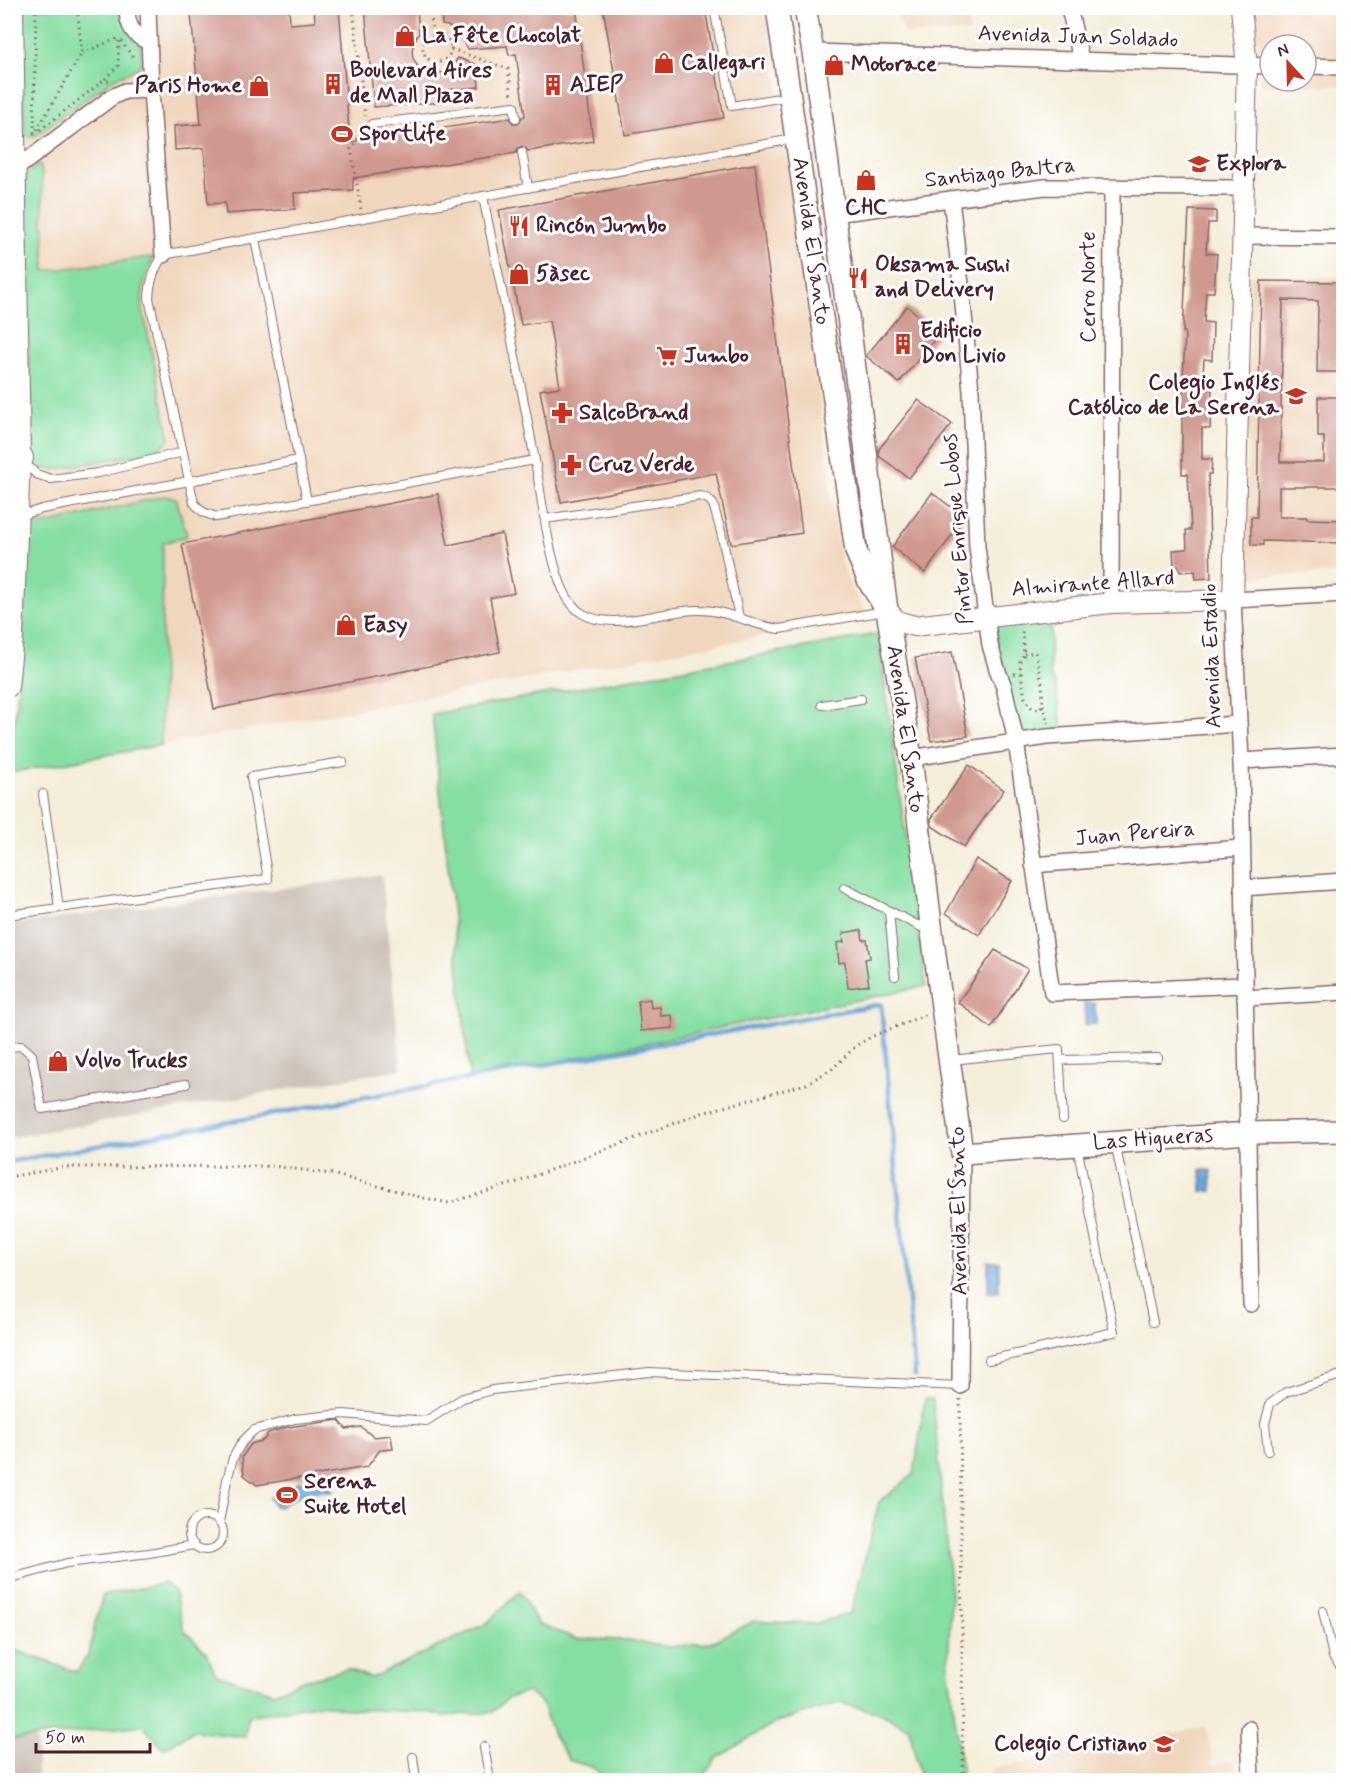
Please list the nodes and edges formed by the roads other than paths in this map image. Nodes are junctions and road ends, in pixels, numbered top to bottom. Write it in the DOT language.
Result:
graph roads {
  1 [pos="13,8"];
  2 [pos="127,8"];
  3 [pos="148,8"];
  4 [pos="719,8"];
  5 [pos="777,8"];
  6 [pos="804,8"];
  7 [pos="1070,8"];
  8 [pos="1241,8"];
  9 [pos="148,42"];
  10 [pos="813,52"];
  11 [pos="1081,59"];
  12 [pos="1247,66"];
  13 [pos="1258,66"];
  14 [pos="1318,66"];
  15 [pos="1344,66"];
  16 [pos="790,88"];
  17 [pos="151,90"];
  18 [pos="516,117"];
  19 [pos="370,122"];
  20 [pos="798,138"];
  21 [pos="522,152"];
  22 [pos="17,168"];
  23 [pos="528,188"];
  24 [pos="1112,188"];
  25 [pos="1244,188"];
  26 [pos="483,196"];
  27 [pos="951,199"];
  28 [pos="834,214"];
  29 [pos="1242,236"];
  30 [pos="1344,237"];
  31 [pos="255,239"];
  32 [pos="163,255"];
  33 [pos="14,448"];
  34 [pos="183,452"];
  35 [pos="298,460"];
  36 [pos="535,460"];
  37 [pos="190,482"];
  38 [pos="307,501"];
  39 [pos="17,517"];
  40 [pos="544,519"];
  41 [pos="1344,594"];
  42 [pos="1233,600"];
  43 [pos="1111,603"];
  44 [pos="887,610"];
  45 [pos="988,616"];
  46 [pos="739,617"];
  47 [pos="8,687"];
  48 [pos="861,699"];
  49 [pos="822,705"];
  50 [pos="1238,723"];
  51 [pos="1016,741"];
  52 [pos="1344,755"];
  53 [pos="911,758"];
  54 [pos="1241,761"];
  55 [pos="343,762"];
  56 [pos="43,794"];
  57 [pos="1241,848"];
  58 [pos="1033,865"];
  59 [pos="1344,881"];
  60 [pos="844,888"];
  61 [pos="1242,888"];
  62 [pos="59,908"];
  63 [pos="889,911"];
  64 [pos="8,915"];
  65 [pos="932,933"];
  66 [pos="896,976"];
  67 [pos="1245,992"];
  68 [pos="1344,992"];
  69 [pos="8,1047"];
  70 [pos="1158,1059"];
  71 [pos="949,1060"];
  72 [pos="1060,1060"];
  73 [pos="186,1084"];
  74 [pos="1064,1119"];
  75 [pos="1344,1131"];
  76 [pos="1249,1132"];
  77 [pos="1115,1142"];
  78 [pos="1077,1145"];
  79 [pos="962,1153"];
  80 [pos="1251,1304"];
  81 [pos="1153,1322"];
  82 [pos="989,1360"];
  83 [pos="1344,1374"];
  84 [pos="960,1386"];
  85 [pos="1268,1451"];
  86 [pos="219,1522"];
  87 [pos="194,1545"];
  88 [pos="8,1579"];
  89 [pos="1323,1611"];
  90 [pos="1344,1666"];
  91 [pos="1249,1729"];
  92 [pos="484,1747"];
  93 [pos="413,1757"];
  94 [pos="416,1780"];
  95 [pos="490,1780"];
  96 [pos="1251,1780"];
  1 -- 22 [label="street"];
  2 -- 9 [label="street"];
  3 -- 9 [label="street"];
  4 -- 16 [label="lane"];
  5 -- 16 [label="main road, Avenida El Santo"];
  6 -- 10 [label="main road, Avenida El Santo"];
  7 -- 11 [label="street"];
  8 -- 12 [label="street, Avenida Estadio"];
  9 -- 17 [label="street"];
  10 -- 11 [label="street, Avenida Juan Soldado"];
  10 -- 16 [label="main road"];
  10 -- 28 [label="main road, Avenida El Santo"];
  11 -- 12 [label="street, Avenida Juan Soldado"];
  12 -- 13 [label="street, Avenida Juan Soldado"];
  12 -- 25 [label="street, Avenida Estadio"];
  14 -- 15 [label="street"];
  16 -- 20 [label="main road, Avenida El Santo"];
  17 -- 22 [label="street"];
  17 -- 32 [label="street"];
  18 -- 19 [label="lane"];
  20 -- 23 [label="lane"];
  20 -- 44 [label="main road, Avenida El Santo"];
  21 -- 23 [label="lane"];
  22 -- 33 [label="street"];
  23 -- 26 [label="lane"];
  24 -- 25 [label="street, Santiago Baltra"];
  24 -- 27 [label="street, Santiago Baltra"];
  24 -- 43 [label="street, Cerro Norte"];
  25 -- 29 [label="street, Avenida Estadio"];
  26 -- 31 [label="lane"];
  26 -- 36 [label="lane"];
  27 -- 28 [label="street, Santiago Baltra"];
  27 -- 45 [label="street, Pintor Enrique Lobos"];
  28 -- 44 [label="main road, Avenida El Santo"];
  29 -- 30 [label="street"];
  29 -- 42 [label="street, Avenida Estadio"];
  31 -- 32 [label="lane"];
  31 -- 35 [label="lane"];
  32 -- 34 [label="lane"];
  33 -- 34 [label="lane"];
  33 -- 39 [label="street"];
  34 -- 37 [label="lane"];
  35 -- 37 [label="lane"];
  35 -- 38 [label="lane"];
  36 -- 38 [label="lane"];
  36 -- 40 [label="lane"];
  37 -- 38 [label="lane"];
  37 -- 39 [label="lane"];
  39 -- 47 [label="street"];
  40 -- 46 [label="lane"];
  40 -- 46 [label="lane"];
  41 -- 42 [label="street, Almirante Allard"];
  42 -- 43 [label="street, Almirante Allard"];
  42 -- 50 [label="street, Avenida Estadio"];
  43 -- 45 [label="street, Almirante Allard"];
  44 -- 45 [label="street, Almirante Allard"];
  44 -- 46 [label="lane"];
  44 -- 53 [label="main road, Avenida El Santo"];
  45 -- 51 [label="street, Pintor Enrique Lobos"];
  48 -- 49 [label="lane"];
  50 -- 51 [label="street"];
  50 -- 54 [label="street, Avenida Estadio"];
  51 -- 53 [label="street"];
  51 -- 58 [label="street, Pintor Enrique Lobos"];
  52 -- 54 [label="street"];
  53 -- 65 [label="main road, Avenida El Santo"];
  54 -- 57 [label="street, Avenida Estadio"];
  55 -- 62 [label="lane"];
  56 -- 62 [label="lane"];
  57 -- 58 [label="street, Juan Pereira"];
  57 -- 61 [label="street, Avenida Estadio"];
  58 -- 67 [label="street, Pintor Enrique Lobos"];
  59 -- 61 [label="street"];
  60 -- 63 [label="lane"];
  61 -- 67 [label="street, Avenida Estadio"];
  62 -- 64 [label="lane"];
  63 -- 65 [label="lane"];
  63 -- 66 [label="lane"];
  65 -- 71 [label="main road, Avenida El Santo"];
  67 -- 68 [label="street"];
  67 -- 76 [label="street, Avenida Estadio"];
  69 -- 73 [label="lane"];
  70 -- 72 [label="lane"];
  71 -- 72 [label="lane"];
  71 -- 79 [label="main road, Avenida El Santo"];
  72 -- 74 [label="lane"];
  75 -- 76 [label="main road, Las Higueras"];
  76 -- 77 [label="main road, Las Higueras"];
  76 -- 80 [label="street, Avenida Estadio"];
  77 -- 78 [label="main road, Las Higueras"];
  77 -- 81 [label="lane"];
  78 -- 79 [label="main road, Las Higueras"];
  78 -- 82 [label="lane"];
  79 -- 84 [label="street, Avenida El Santo"];
  83 -- 85 [label="lane"];
  84 -- 86 [label="lane"];
  86 -- 87 [label="lane"];
  86 -- 87 [label="lane"];
  87 -- 88 [label="lane"];
  89 -- 90 [label="lane"];
  91 -- 96 [label="street"];
  92 -- 95 [label="lane"];
  93 -- 94 [label="lane"];
}
